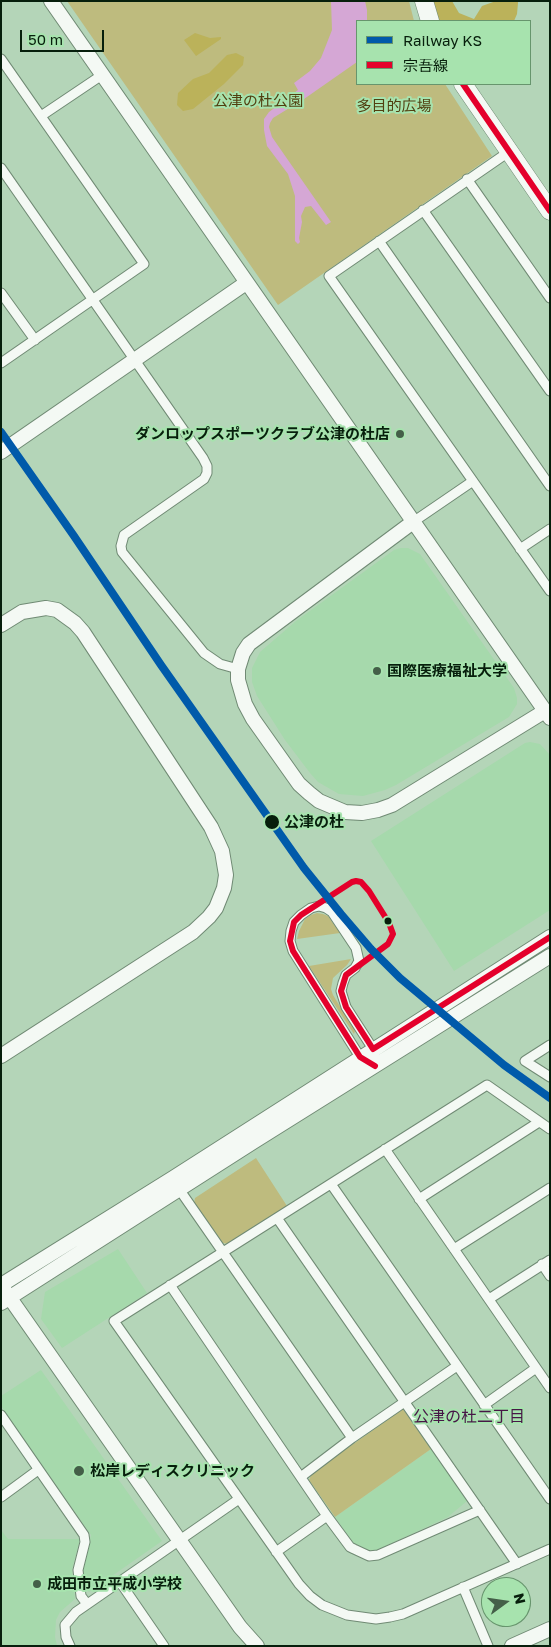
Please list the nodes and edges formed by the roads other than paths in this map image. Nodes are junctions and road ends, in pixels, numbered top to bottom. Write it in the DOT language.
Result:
graph roads {
  1 [pos="50,1"];
  2 [pos="424,1"];
  3 [pos="430,20"];
  4 [pos="2,62"];
  5 [pos="102,75"];
  6 [pos="464,85"];
  7 [pos="41,116"];
  8 [pos="510,151"];
  9 [pos="1,168"];
  10 [pos="467,180"];
  11 [pos="423,210"];
  12 [pos="550,211"];
  13 [pos="379,241"];
  14 [pos="246,283"];
  15 [pos="1,293"];
  16 [pos="550,298"];
  17 [pos="92,300"];
  18 [pos="35,340"];
  19 [pos="134,360"];
  20 [pos="1,364"];
  21 [pos="550,391"];
  22 [pos="1,452"];
  23 [pos="472,481"];
  24 [pos="550,486"];
  25 [pos="413,522"];
  26 [pos="550,529"];
  27 [pos="520,549"];
  28 [pos="550,591"];
  29 [pos="1,625"];
  30 [pos="238,669"];
  31 [pos="548,712"];
  32 [pos="550,937"];
  33 [pos="550,956"];
  34 [pos="550,1045"];
  35 [pos="373,1049"];
  36 [pos="1,1056"];
  37 [pos="360,1057"];
  38 [pos="375,1066"];
  39 [pos="550,1077"];
  40 [pos="539,1122"];
  41 [pos="550,1128"];
  42 [pos="386,1150"];
  43 [pos="331,1184"];
  44 [pos="550,1188"];
  45 [pos="179,1189"];
  46 [pos="419,1199"];
  47 [pos="277,1218"];
  48 [pos="454,1249"];
  49 [pos="224,1252"];
  50 [pos="546,1262"];
  51 [pos="550,1276"];
  52 [pos="170,1285"];
  53 [pos="3,1293"];
  54 [pos="488,1299"];
  55 [pos="458,1366"];
  56 [pos="536,1368"];
  57 [pos="550,1388"];
  58 [pos="405,1402"];
  59 [pos="484,1405"];
  60 [pos="1,1415"];
  61 [pos="352,1438"];
  62 [pos="38,1470"];
  63 [pos="302,1476"];
  64 [pos="1,1497"];
  65 [pos="550,1498"];
  66 [pos="239,1499"];
  67 [pos="480,1510"];
  68 [pos="328,1516"];
  69 [pos="179,1540"];
  70 [pos="550,1549"];
  71 [pos="276,1552"];
  72 [pos="517,1564"];
  73 [pos="120,1582"];
  74 [pos="463,1588"];
  75 [pos="87,1604"];
  76 [pos="550,1629"];
  77 [pos="70,1646"];
  78 [pos="164,1646"];
  79 [pos="257,1646"];
  80 [pos="488,1646"];
  81 [pos="512,1646"];
  1 -- 5 [label="street"];
  2 -- 3 [label="highway"];
  4 -- 7 [label="street"];
  5 -- 7 [label="street"];
  5 -- 14 [label="street"];
  6 -- 8 [label="highway"];
  7 -- 17 [label="street"];
  8 -- 10 [label="street"];
  8 -- 12 [label="highway"];
  9 -- 17 [label="street"];
  10 -- 11 [label="street"];
  10 -- 16 [label="street"];
  11 -- 13 [label="street"];
  11 -- 21 [label="street"];
  13 -- 23 [label="street"];
  13 -- 24 [label="street"];
  14 -- 19 [label="street"];
  14 -- 25 [label="street"];
  15 -- 18 [label="street"];
  17 -- 18 [label="street"];
  17 -- 19 [label="street"];
  18 -- 20 [label="street"];
  19 -- 22 [label="street"];
  19 -- 30 [label="street"];
  23 -- 25 [label="street"];
  23 -- 27 [label="street"];
  25 -- 30 [label="street"];
  25 -- 31 [label="street"];
  26 -- 27 [label="street"];
  27 -- 28 [label="street"];
  29 -- 36 [label="street"];
  30 -- 31 [label="street"];
  32 -- 35 [label="street"];
  33 -- 38 [label="street"];
  34 -- 39 [label="street"];
  35 -- 37 [label="street"];
  35 -- 37 [label="street"];
  35 -- 38 [label="street"];
  37 -- 38 [label="street"];
  37 -- 53 [label="street"];
  38 -- 45 [label="street"];
  40 -- 41 [label="street"];
  40 -- 42 [label="street"];
  40 -- 46 [label="street"];
  42 -- 43 [label="street"];
  42 -- 46 [label="street"];
  43 -- 47 [label="street"];
  43 -- 55 [label="street"];
  44 -- 48 [label="street"];
  45 -- 49 [label="street"];
  45 -- 53 [label="street"];
  46 -- 48 [label="street"];
  47 -- 49 [label="street"];
  47 -- 58 [label="street"];
  48 -- 54 [label="street"];
  49 -- 52 [label="street"];
  49 -- 61 [label="street"];
  50 -- 51 [label="street"];
  50 -- 54 [label="street"];
  52 -- 63 [label="street"];
  52 -- 66 [label="street"];
  53 -- 69 [label="street"];
  54 -- 56 [label="street"];
  55 -- 58 [label="street"];
  55 -- 59 [label="street"];
  56 -- 57 [label="street"];
  56 -- 59 [label="street"];
  58 -- 61 [label="street"];
  58 -- 67 [label="street"];
  59 -- 65 [label="street"];
  60 -- 62 [label="street"];
  61 -- 63 [label="street"];
  62 -- 64 [label="street"];
  62 -- 75 [label="street"];
  63 -- 68 [label="street"];
  66 -- 69 [label="street"];
  66 -- 71 [label="street"];
  67 -- 68 [label="street"];
  67 -- 72 [label="street"];
  68 -- 71 [label="street"];
  69 -- 73 [label="street"];
  69 -- 79 [label="street"];
  70 -- 72 [label="street"];
  71 -- 74 [label="street"];
  72 -- 74 [label="street"];
  73 -- 75 [label="street"];
  73 -- 78 [label="street"];
  74 -- 80 [label="street"];
  75 -- 77 [label="street"];
  76 -- 81 [label="street"];
}
